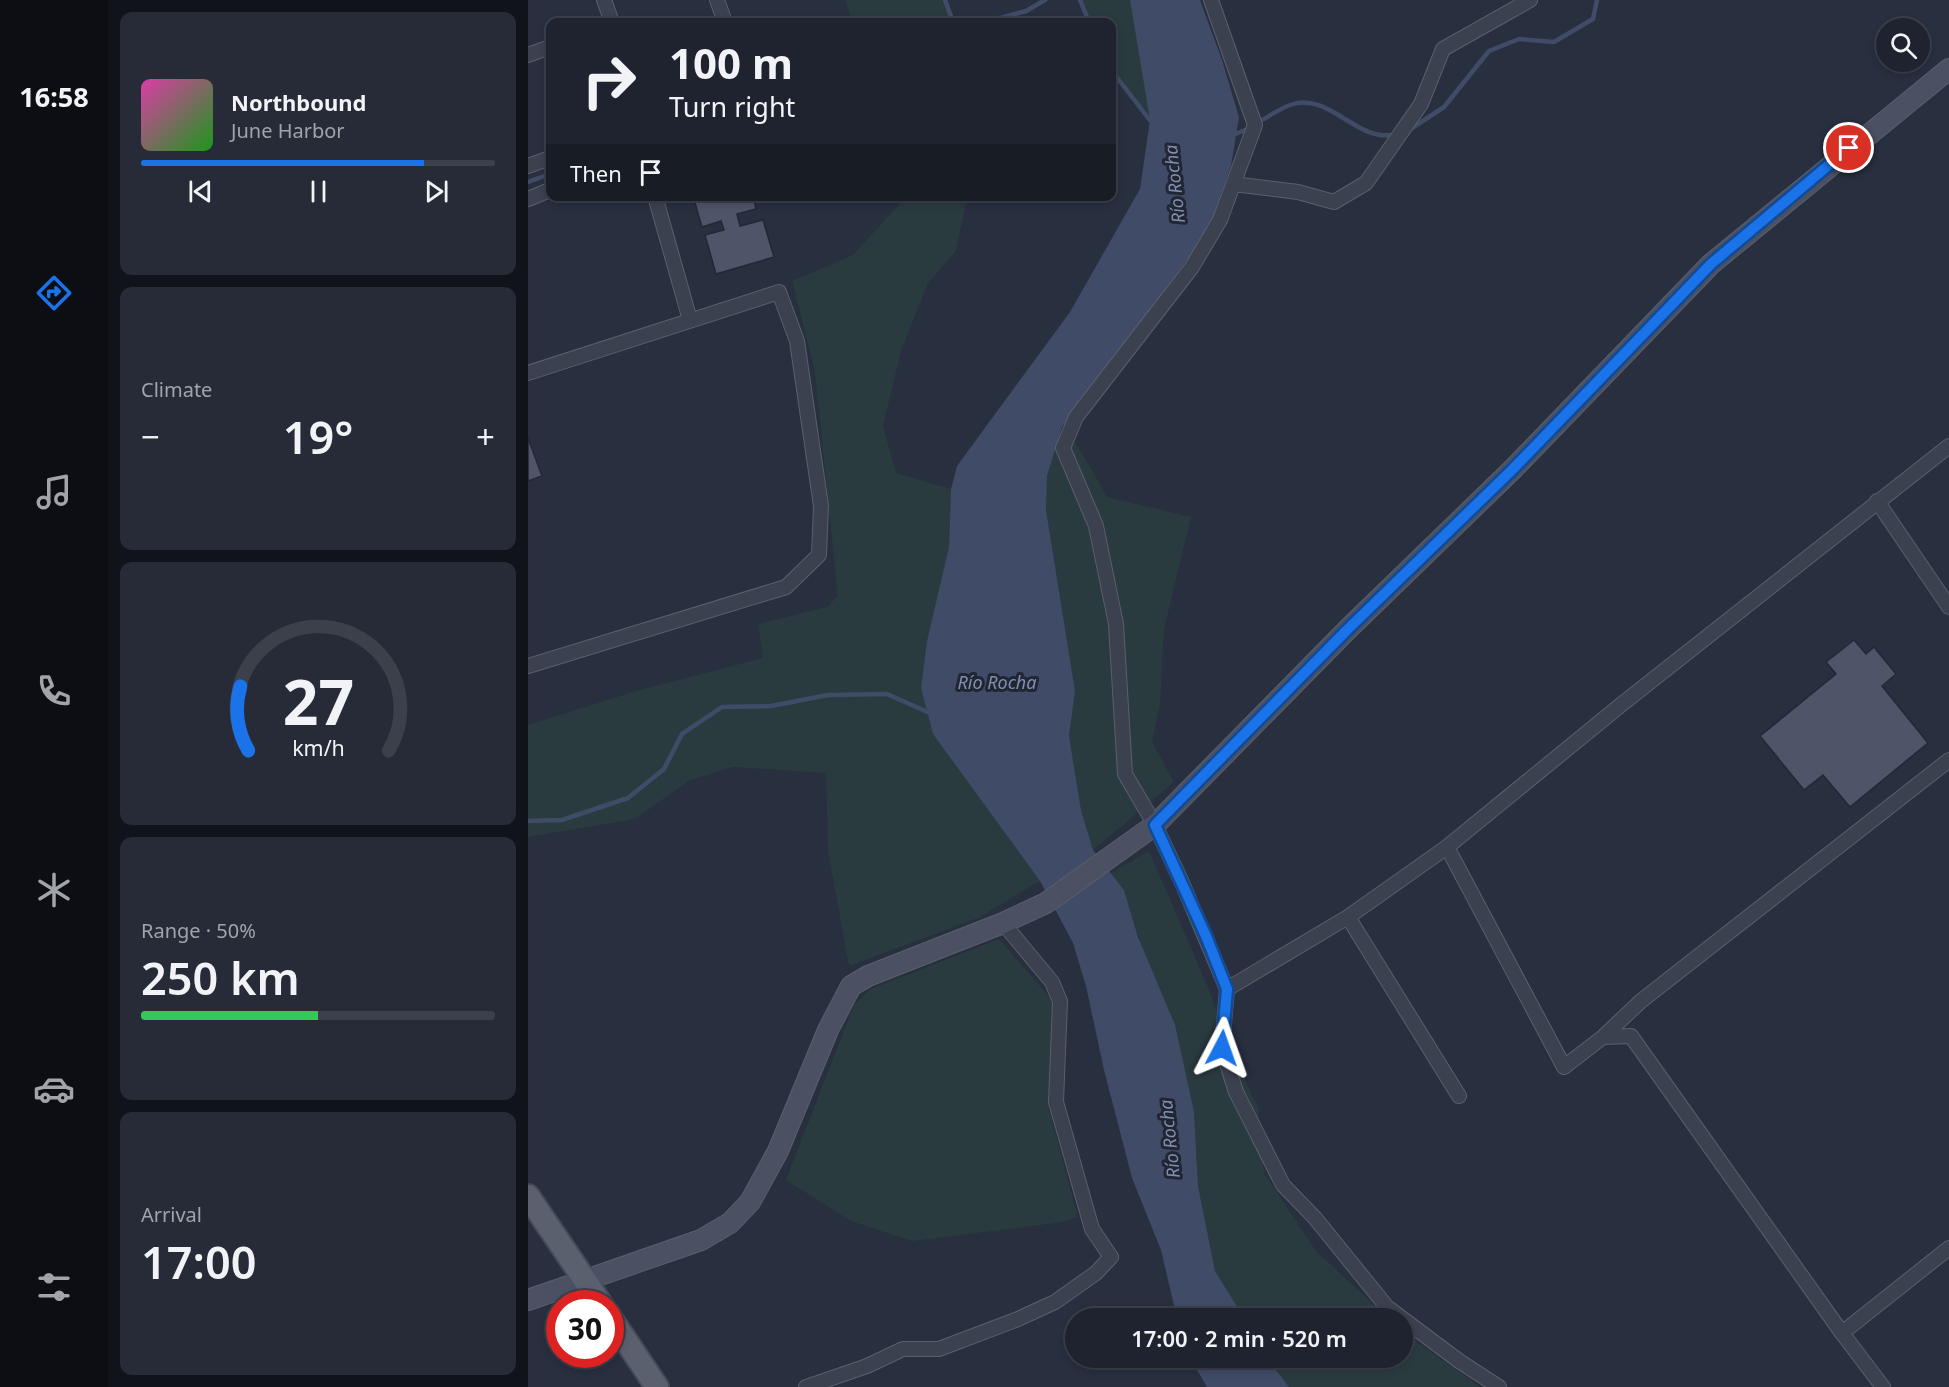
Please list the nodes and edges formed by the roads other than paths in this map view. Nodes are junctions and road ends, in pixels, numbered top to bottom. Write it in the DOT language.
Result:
graph roads {
  1 [pos="604,0"];
  2 [pos="717,0"];
  3 [pos="1211,0"];
  4 [pos="1530,0"];
  5 [pos="611,18"];
  6 [pos="724,18"];
  7 [pos="546,48"];
  8 [pos="528,55"];
  9 [pos="1949,69"];
  10 [pos="546,159"];
  11 [pos="528,166"];
  12 [pos="1233,184"];
  13 [pos="546,192"];
  14 [pos="528,199"];
  15 [pos="656,201"];
  16 [pos="690,320"];
  17 [pos="528,373"];
  18 [pos="1949,446"];
  19 [pos="1877,501"];
  20 [pos="1949,607"];
  21 [pos="528,666"];
  22 [pos="1949,760"];
  23 [pos="1155,825"];
  24 [pos="1447,847"];
  25 [pos="1348,917"];
  26 [pos="1003,923"];
  27 [pos="1227,989"];
  28 [pos="1603,1037"];
  29 [pos="1459,1096"];
  30 [pos="528,1196"];
  31 [pos="1949,1248"];
  32 [pos="585,1279"];
  33 [pos="592,1290"];
  34 [pos="528,1300"];
  35 [pos="1842,1333"];
  36 [pos="624,1338"];
  37 [pos="657,1387"];
  38 [pos="806,1387"];
  39 [pos="1498,1387"];
  40 [pos="1883,1387"];
  1 -- 5 [label="street"];
  2 -- 6 [label="street"];
  3 -- 12 [label="street"];
  4 -- 12 [label="street"];
  7 -- 8 [label="street"];
  9 -- 23 [label="main road"];
  10 -- 11 [label="street"];
  12 -- 23 [label="street"];
  13 -- 14 [label="street"];
  15 -- 16 [label="street"];
  16 -- 17 [label="street"];
  16 -- 21 [label="street"];
  18 -- 19 [label="street"];
  19 -- 20 [label="street"];
  19 -- 24 [label="street"];
  22 -- 28 [label="street"];
  23 -- 26 [label="main road"];
  23 -- 27 [label="street"];
  24 -- 25 [label="street"];
  24 -- 28 [label="street"];
  25 -- 27 [label="street"];
  25 -- 29 [label="street"];
  26 -- 32 [label="main road"];
  26 -- 38 [label="street"];
  27 -- 39 [label="street"];
  28 -- 35 [label="street"];
  30 -- 32 [label="main road"];
  31 -- 35 [label="street"];
  32 -- 33 [label="main road"];
  32 -- 34 [label="main road"];
  35 -- 40 [label="street"];
  36 -- 37 [label="main road"];
}
